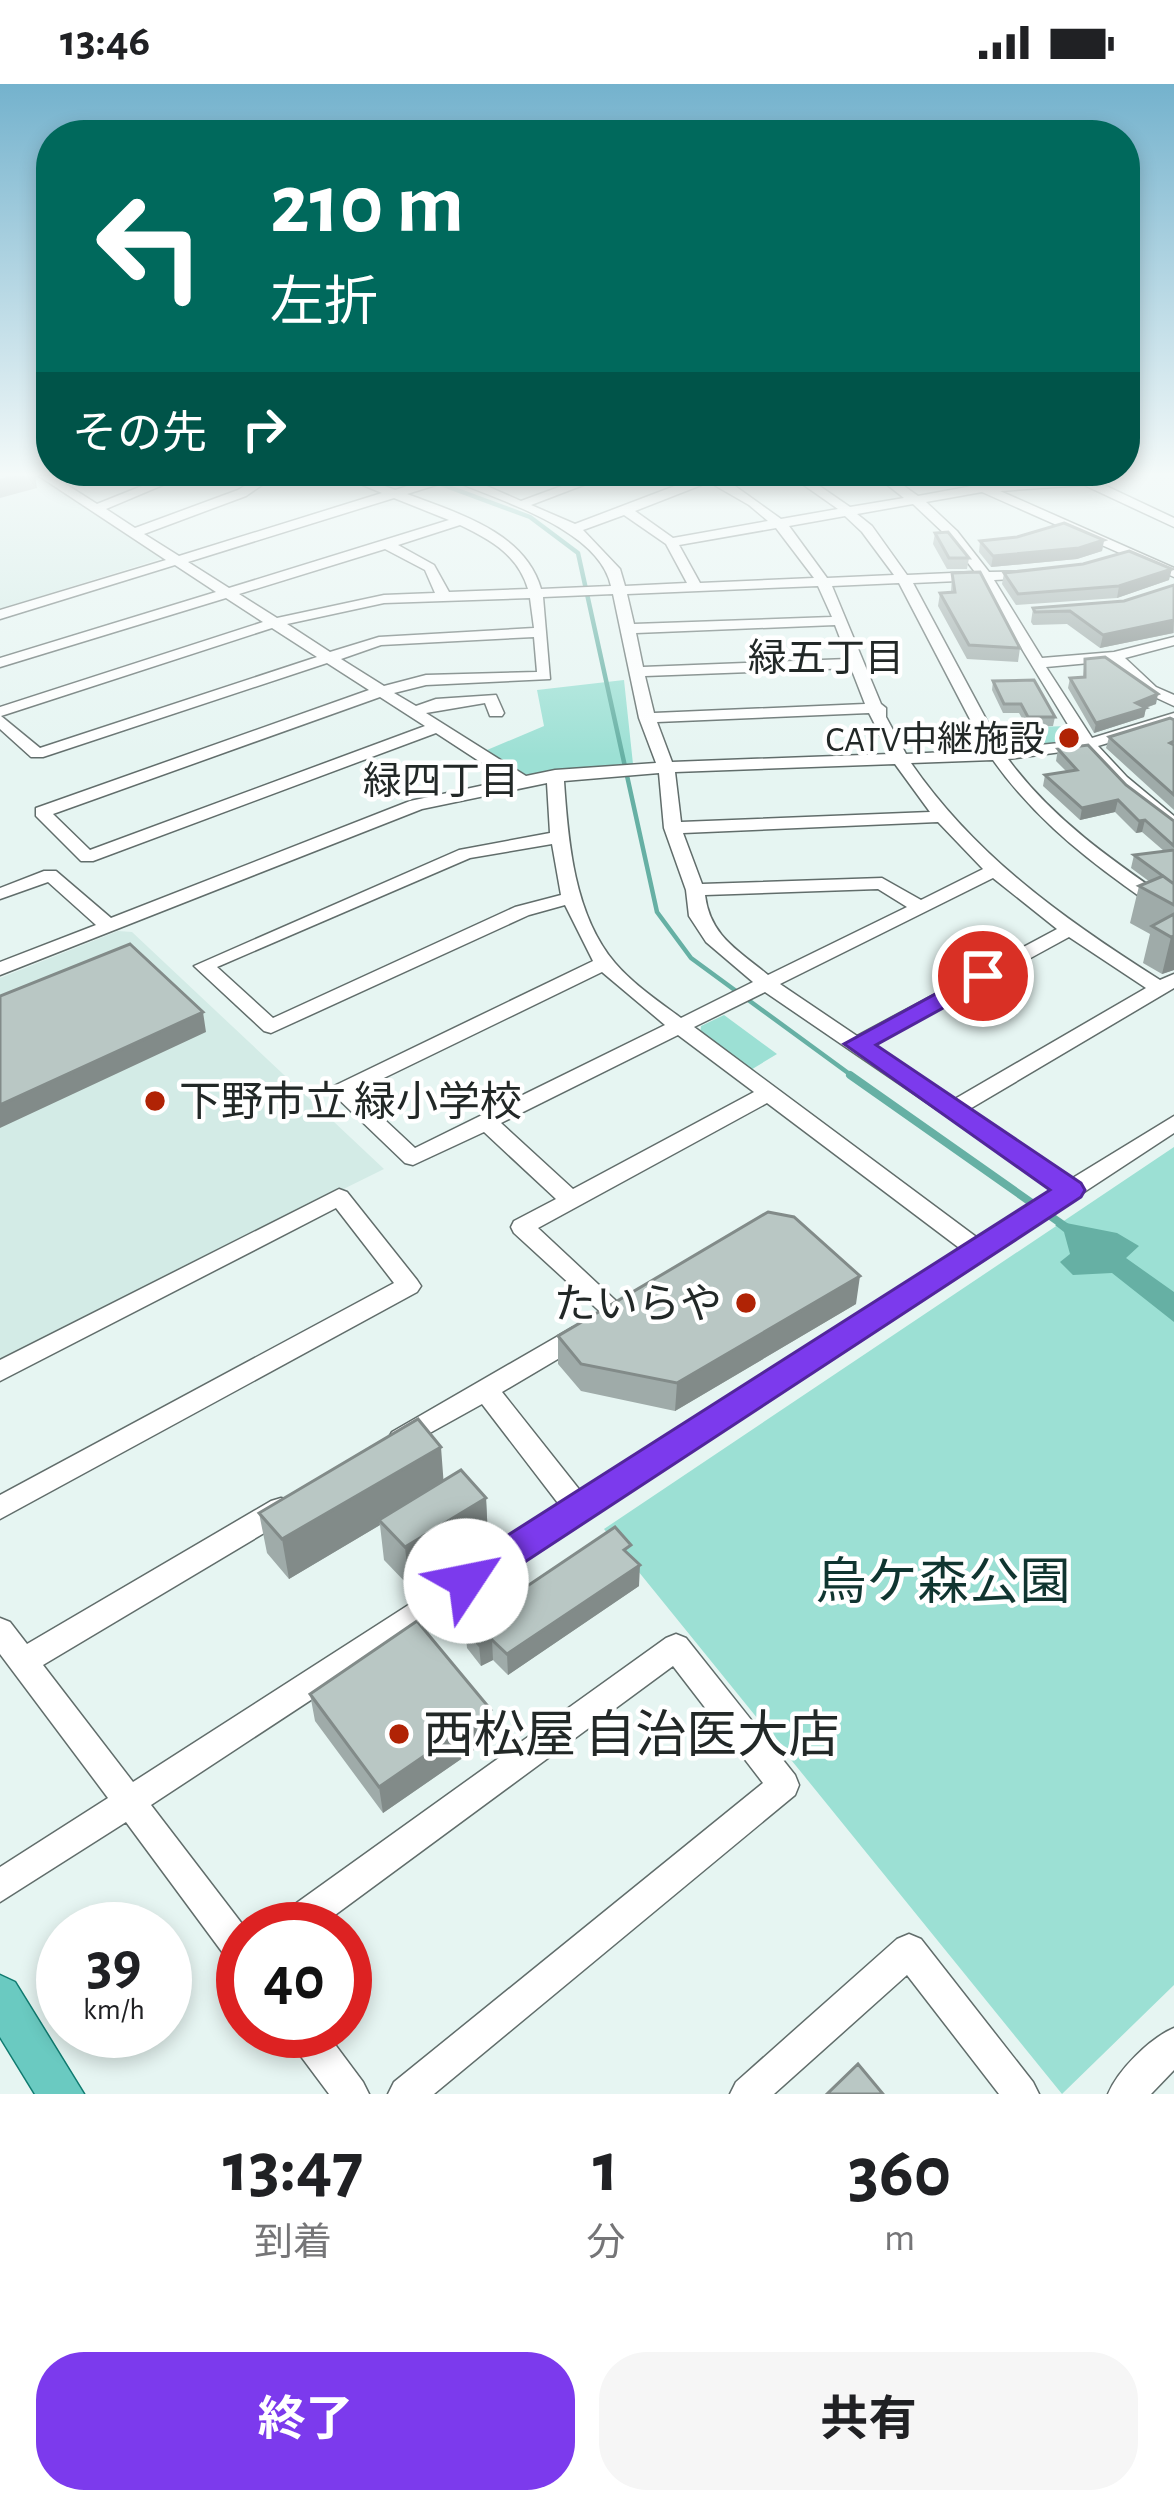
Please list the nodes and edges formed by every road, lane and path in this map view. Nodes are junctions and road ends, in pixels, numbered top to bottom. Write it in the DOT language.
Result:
graph roads {
  1 [pos="154,570"];
  2 [pos="192,570"];
  3 [pos="302,570"];
  4 [pos="433,570"];
  5 [pos="528,570"];
  6 [pos="613,570"];
  7 [pos="686,570"];
  8 [pos="818,570"];
  9 [pos="898,570"];
  10 [pos="983,570"];
  11 [pos="1043,572"];
  12 [pos="986,577"];
  13 [pos="904,580"];
  14 [pos="824,582"];
  15 [pos="696,587"];
  16 [pos="619,589"];
  17 [pos="536,592"];
  18 [pos="228,593"];
  19 [pos="442,595"];
  20 [pos="1032,614"];
  21 [pos="0,615"];
  22 [pos="1008,615"];
  23 [pos="840,621"];
  24 [pos="273,623"];
  25 [pos="627,629"];
  26 [pos="540,632"];
  27 [pos="1174,641"];
  28 [pos="1114,656"];
  29 [pos="326,657"];
  30 [pos="0,663"];
  31 [pos="858,663"];
  32 [pos="1038,663"];
  33 [pos="637,672"];
  34 [pos="379,692"];
  35 [pos="1174,701"];
  36 [pos="878,708"];
  37 [pos="496,712"];
  38 [pos="412,713"];
  39 [pos="0,717"];
  40 [pos="647,718"];
  41 [pos="1174,718"];
  42 [pos="434,728"];
  43 [pos="1090,746"];
  44 [pos="998,756"];
  45 [pos="901,759"];
  46 [pos="667,771"];
  47 [pos="555,775"];
  48 [pos="520,780"];
  49 [pos="1174,800"];
  50 [pos="1154,809"];
  51 [pos="942,817"];
  52 [pos="1174,825"];
  53 [pos="673,828"];
  54 [pos="559,837"];
  55 [pos="996,870"];
  56 [pos="695,890"];
  57 [pos="0,894"];
  58 [pos="571,898"];
  59 [pos="920,908"];
  60 [pos="1174,911"];
  61 [pos="109,926"];
  62 [pos="1067,931"];
  63 [pos="604,963"];
  64 [pos="0,969"];
  65 [pos="765,983"];
  66 [pos="1167,984"];
  67 [pos="676,1028"];
  68 [pos="857,1044"];
  69 [pos="767,1094"];
  70 [pos="954,1109"];
  71 [pos="487,1122"];
  72 [pos="1174,1124"];
  73 [pos="1071,1190"];
  74 [pos="571,1201"];
  75 [pos="978,1250"];
  76 [pos="0,1371"];
  77 [pos="485,1389"];
  78 [pos="385,1448"];
  79 [pos="304,1496"];
  80 [pos="577,1507"];
  81 [pos="0,1508"];
  82 [pos="0,1631"];
  83 [pos="22,1661"];
  84 [pos="131,1802"];
  85 [pos="0,1886"];
  86 [pos="326,1902"];
  87 [pos="216,1916"];
  88 [pos="0,1997"];
  89 [pos="1174,2044"];
  90 [pos="324,2058"];
  91 [pos="61,2094"];
  92 [pos="351,2094"];
  93 [pos="406,2094"];
  94 [pos="748,2094"];
  95 [pos="1022,2094"];
  96 [pos="1126,2094"];
  1 -- 21 [label="street"];
  2 -- 18 [label="street"];
  3 -- 18 [label="street"];
  4 -- 19 [label="street"];
  5 -- 17 [label="street"];
  6 -- 16 [label="street"];
  7 -- 15 [label="street"];
  8 -- 14 [label="street"];
  9 -- 13 [label="street"];
  10 -- 12 [label="street"];
  11 -- 12 [label="street"];
  12 -- 13 [label="street"];
  12 -- 22 [label="street"];
  13 -- 14 [label="street"];
  13 -- 44 [label="street"];
  14 -- 15 [label="street"];
  14 -- 23 [label="street"];
  15 -- 16 [label="street"];
  16 -- 17 [label="street"];
  16 -- 25 [label="street"];
  17 -- 19 [label="street"];
  17 -- 26 [label="street"];
  18 -- 24 [label="street"];
  18 -- 30 [label="street"];
  19 -- 24 [label="street"];
  20 -- 22 [label="street"];
  22 -- 32 [label="street"];
  23 -- 25 [label="street"];
  23 -- 31 [label="street"];
  24 -- 29 [label="street"];
  24 -- 39 [label="street"];
  25 -- 33 [label="street"];
  26 -- 29 [label="street"];
  26 -- 34 [label="street"];
  27 -- 28 [label="street"];
  28 -- 32 [label="street"];
  28 -- 35 [label="street"];
  29 -- 34 [label="street"];
  29 -- 39 [label="street"];
  31 -- 33 [label="street"];
  31 -- 36 [label="street"];
  32 -- 43 [label="street"];
  33 -- 40 [label="street"];
  34 -- 38 [label="street"];
  34 -- 42 [label="street"];
  36 -- 40 [label="street"];
  36 -- 45 [label="street"];
  37 -- 38 [label="street"];
  38 -- 42 [label="street"];
  40 -- 46 [label="street"];
  41 -- 43 [label="street"];
  42 -- 48 [label="street"];
  43 -- 44 [label="street"];
  43 -- 50 [label="street"];
  44 -- 45 [label="street"];
  44 -- 60 [label="street"];
  45 -- 46 [label="street"];
  45 -- 51 [label="street"];
  46 -- 47 [label="street"];
  46 -- 53 [label="street"];
  47 -- 48 [label="street"];
  47 -- 54 [label="street"];
  48 -- 61 [label="street"];
  49 -- 50 [label="street"];
  50 -- 52 [label="street"];
  51 -- 53 [label="street"];
  51 -- 55 [label="street"];
  53 -- 56 [label="street"];
  54 -- 58 [label="street"];
  54 -- 58 [label="street"];
  55 -- 59 [label="street"];
  55 -- 62 [label="street"];
  56 -- 59 [label="street"];
  56 -- 65 [label="street"];
  57 -- 61 [label="street"];
  58 -- 63 [label="street"];
  59 -- 65 [label="street"];
  61 -- 64 [label="street"];
  62 -- 66 [label="street"];
  62 -- 68 [label="street"];
  63 -- 67 [label="street"];
  63 -- 71 [label="street"];
  65 -- 67 [label="street"];
  65 -- 68 [label="street"];
  66 -- 70 [label="street"];
  67 -- 69 [label="street"];
  67 -- 71 [label="street"];
  68 -- 70 [label="street"];
  69 -- 74 [label="street"];
  69 -- 75 [label="street"];
  70 -- 73 [label="street"];
  71 -- 74 [label="street"];
  72 -- 73 [label="street"];
  73 -- 75 [label="street"];
  74 -- 77 [label="street"];
  75 -- 80 [label="street"];
  76 -- 81 [label="street"];
  77 -- 78 [label="street"];
  77 -- 80 [label="street"];
  79 -- 83 [label="street"];
  80 -- 84 [label="street"];
  82 -- 83 [label="street"];
  83 -- 84 [label="street"];
  84 -- 85 [label="street"];
  84 -- 87 [label="street"];
  86 -- 93 [label="street"];
  88 -- 91 [label="main road"];
  89 -- 96 [label="street"];
  90 -- 92 [label="street"];
  94 -- 95 [label="street"];
}
